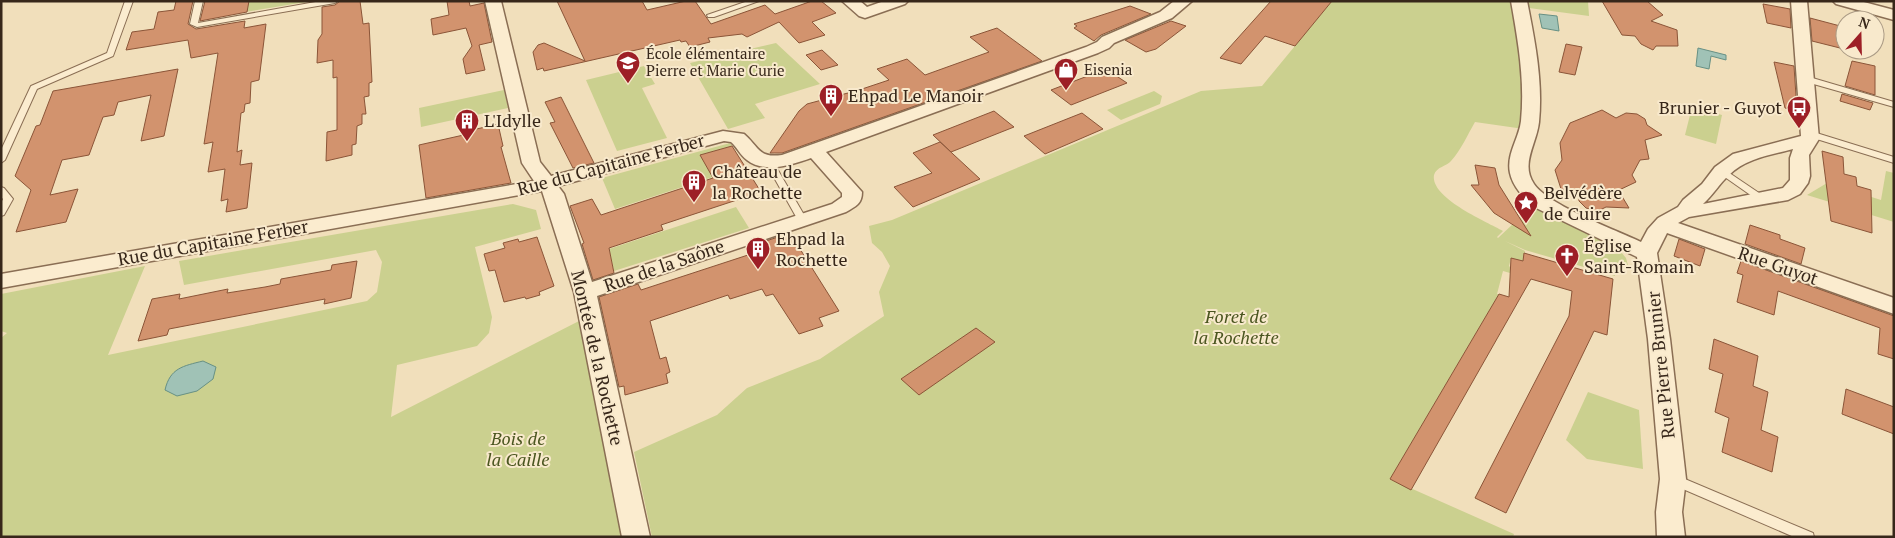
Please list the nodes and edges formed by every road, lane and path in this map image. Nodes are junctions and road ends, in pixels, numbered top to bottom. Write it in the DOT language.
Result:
graph roads {
  1 [pos="129,1"];
  2 [pos="199,1"];
  3 [pos="335,1"];
  4 [pos="493,1"];
  5 [pos="756,1"];
  6 [pos="850,1"];
  7 [pos="900,1"];
  8 [pos="1184,1"];
  9 [pos="1519,1"];
  10 [pos="1799,1"];
  11 [pos="1841,1"];
  12 [pos="1894,15"];
  13 [pos="711,16"];
  14 [pos="1806,79"];
  15 [pos="1894,105"];
  16 [pos="1810,136"];
  17 [pos="815,151"];
  18 [pos="1,160"];
  19 [pos="1894,160"];
  20 [pos="772,161"];
  21 [pos="1722,171"];
  22 [pos="545,184"];
  23 [pos="1,190"];
  24 [pos="1762,199"];
  25 [pos="1,212"];
  26 [pos="1685,212"];
  27 [pos="802,220"];
  28 [pos="1663,225"];
  29 [pos="1647,253"];
  30 [pos="1,281"];
  31 [pos="585,292"];
  32 [pos="1894,306"];
  33 [pos="1673,479"];
  34 [pos="636,537"];
  35 [pos="1671,537"];
  36 [pos="1808,537"];
  1 -- 18 [label="lane"];
  2 -- 3 [label="lane"];
  4 -- 22 [label="street, Montée de la Rochette"];
  5 -- 13 [label="lane"];
  6 -- 7 [label="street"];
  8 -- 17 [label="street"];
  9 -- 29 [label="street"];
  10 -- 14 [label="street"];
  11 -- 12 [label="street"];
  14 -- 15 [label="lane"];
  14 -- 16 [label="street"];
  16 -- 19 [label="lane"];
  16 -- 21 [label="street"];
  16 -- 24 [label="street"];
  17 -- 20 [label="street"];
  17 -- 27 [label="street, Rue de la Saône"];
  20 -- 22 [label="street, Rue du Capitaine Ferber"];
  20 -- 27 [label="lane"];
  21 -- 24 [label="lane"];
  21 -- 26 [label="street"];
  22 -- 30 [label="street, Rue du Capitaine Ferber"];
  22 -- 31 [label="street, Montée de la Rochette"];
  23 -- 25 [label="lane"];
  24 -- 26 [label="street"];
  26 -- 28 [label="street"];
  27 -- 31 [label="street, Rue de la Saône"];
  28 -- 29 [label="street"];
  28 -- 32 [label="street, Rue Guyot"];
  29 -- 33 [label="street, Rue Pierre Brunier"];
  31 -- 34 [label="street, Montée de la Rochette"];
  33 -- 35 [label="street, Rue Pierre Brunier"];
  33 -- 36 [label="lane"];
}
